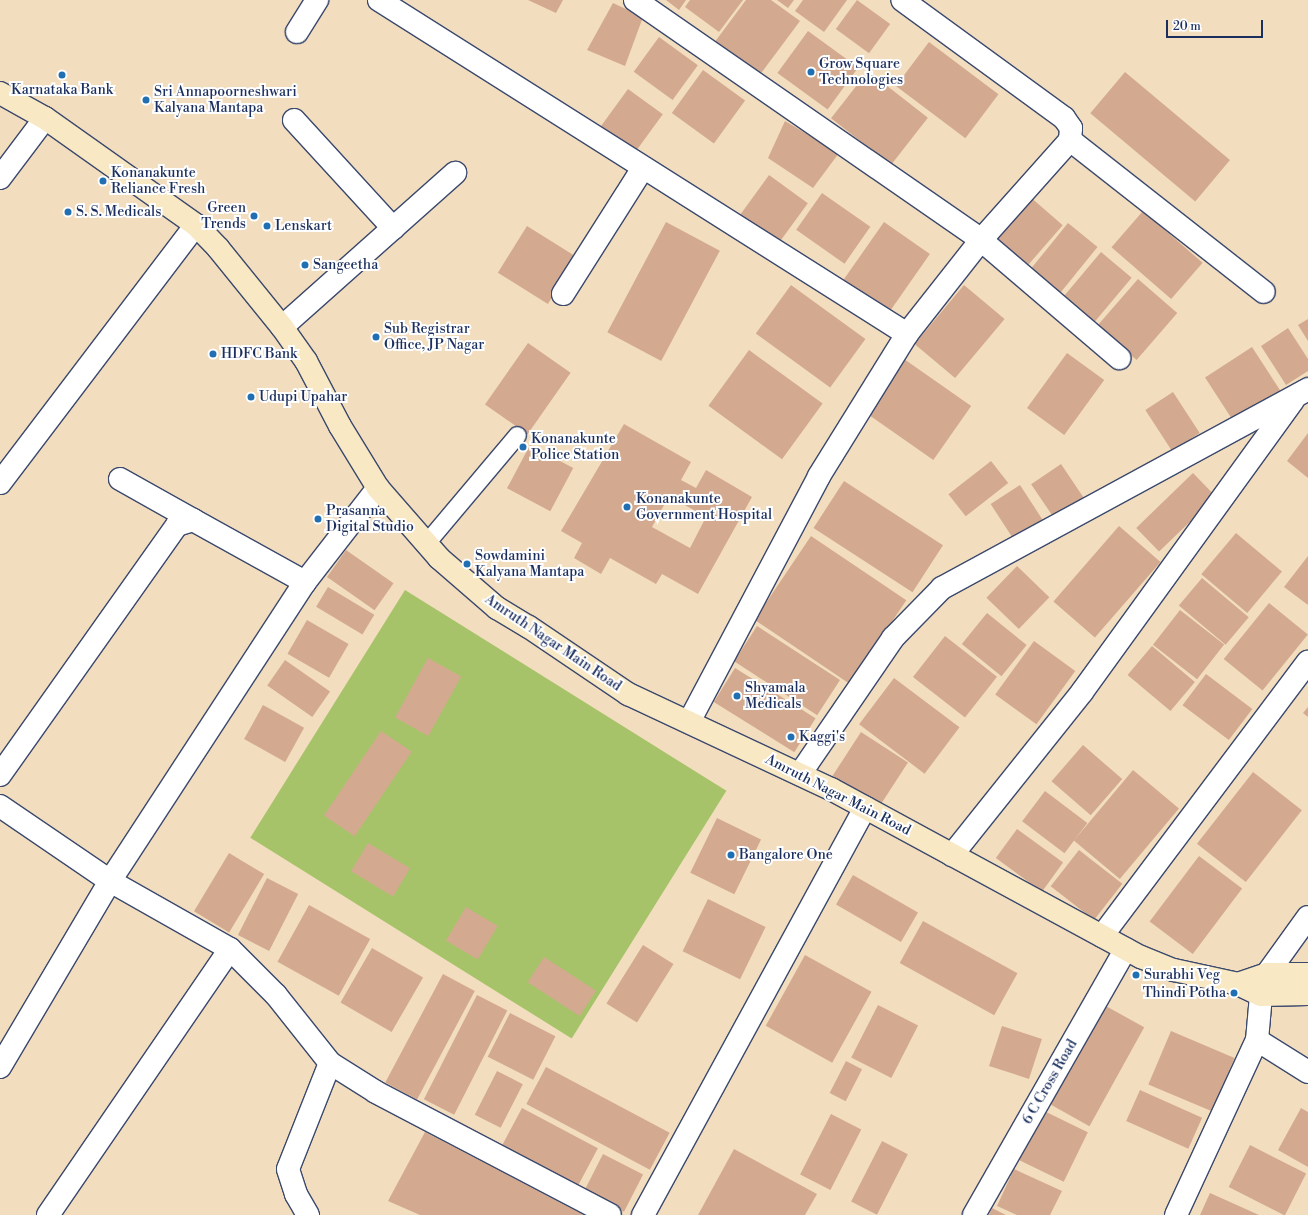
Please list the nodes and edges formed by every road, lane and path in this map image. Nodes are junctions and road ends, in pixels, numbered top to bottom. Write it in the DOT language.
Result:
graph roads {
  1 [pos="317,0"];
  2 [pos="379,0"];
  3 [pos="635,0"];
  4 [pos="902,0"];
  5 [pos="297,32"];
  6 [pos="0,92"];
  7 [pos="45,118"];
  8 [pos="294,120"];
  9 [pos="1070,140"];
  10 [pos="643,168"];
  11 [pos="455,173"];
  12 [pos="0,178"];
  13 [pos="196,225"];
  14 [pos="393,228"];
  15 [pos="981,240"];
  16 [pos="1264,292"];
  17 [pos="563,294"];
  18 [pos="282,327"];
  19 [pos="907,334"];
  20 [pos="1119,358"];
  21 [pos="1302,392"];
  22 [pos="517,435"];
  23 [pos="120,479"];
  24 [pos="0,483"];
  25 [pos="378,488"];
  26 [pos="193,520"];
  27 [pos="426,543"];
  28 [pos="306,582"];
  29 [pos="1308,662"];
  30 [pos="689,722"];
  31 [pos="800,774"];
  32 [pos="0,775"];
  33 [pos="0,806"];
  34 [pos="865,807"];
  35 [pos="952,855"];
  36 [pos="110,881"];
  37 [pos="1308,917"];
  38 [pos="1102,936"];
  39 [pos="230,949"];
  40 [pos="1126,949"];
  41 [pos="1267,974"];
  42 [pos="1308,974"];
  43 [pos="1238,984"];
  44 [pos="1308,994"];
  45 [pos="1261,995"];
  46 [pos="1257,1040"];
  47 [pos="330,1063"];
  48 [pos="0,1067"];
  49 [pos="1308,1072"];
  50 [pos="48,1215"];
  51 [pos="308,1215"];
  52 [pos="610,1215"];
  53 [pos="643,1215"];
  54 [pos="974,1215"];
  55 [pos="1176,1215"];
  1 -- 5 [label="street"];
  2 -- 10 [label="street"];
  3 -- 15 [label="street"];
  4 -- 9 [label="street"];
  6 -- 7 [label="main road, Amruth Nagar Main Road"];
  7 -- 12 [label="street"];
  7 -- 13 [label="main road, Amruth Nagar Main Road"];
  8 -- 14 [label="street"];
  9 -- 15 [label="street"];
  9 -- 16 [label="street"];
  10 -- 17 [label="street"];
  10 -- 19 [label="street"];
  11 -- 14 [label="street"];
  13 -- 18 [label="main road, Amruth Nagar Main Road"];
  13 -- 24 [label="street"];
  14 -- 18 [label="street"];
  15 -- 19 [label="street"];
  15 -- 20 [label="street"];
  18 -- 25 [label="main road, Amruth Nagar Main Road"];
  19 -- 30 [label="street"];
  21 -- 31 [label="street"];
  21 -- 35 [label="street"];
  22 -- 27 [label="lane"];
  23 -- 26 [label="street"];
  25 -- 27 [label="main road, Amruth Nagar Main Road"];
  25 -- 28 [label="street"];
  26 -- 28 [label="street"];
  26 -- 32 [label="street"];
  27 -- 30 [label="main road, Amruth Nagar Main Road"];
  28 -- 36 [label="street"];
  29 -- 38 [label="street"];
  30 -- 31 [label="main road, Amruth Nagar Main Road"];
  31 -- 34 [label="main road, Amruth Nagar Main Road"];
  33 -- 36 [label="street"];
  34 -- 35 [label="main road, Amruth Nagar Main Road"];
  34 -- 53 [label="street"];
  35 -- 38 [label="main road, Amruth Nagar Main Road"];
  36 -- 39 [label="street"];
  36 -- 48 [label="street"];
  37 -- 41 [label="street"];
  38 -- 40 [label="main road, Amruth Nagar Main Road"];
  39 -- 47 [label="street"];
  39 -- 50 [label="street"];
  40 -- 43 [label="main road, Amruth Nagar Main Road"];
  40 -- 54 [label="street, 6 C Cross Road"];
  41 -- 42 [label="main road"];
  41 -- 43 [label="main road"];
  41 -- 45 [label="street"];
  43 -- 45 [label="main road, Amruth Nagar Main Road"];
  44 -- 45 [label="main road, Amruth Nagar Main Road"];
  45 -- 46 [label="street"];
  46 -- 49 [label="street"];
  46 -- 55 [label="street"];
  47 -- 51 [label="street"];
  47 -- 52 [label="street"];
}
